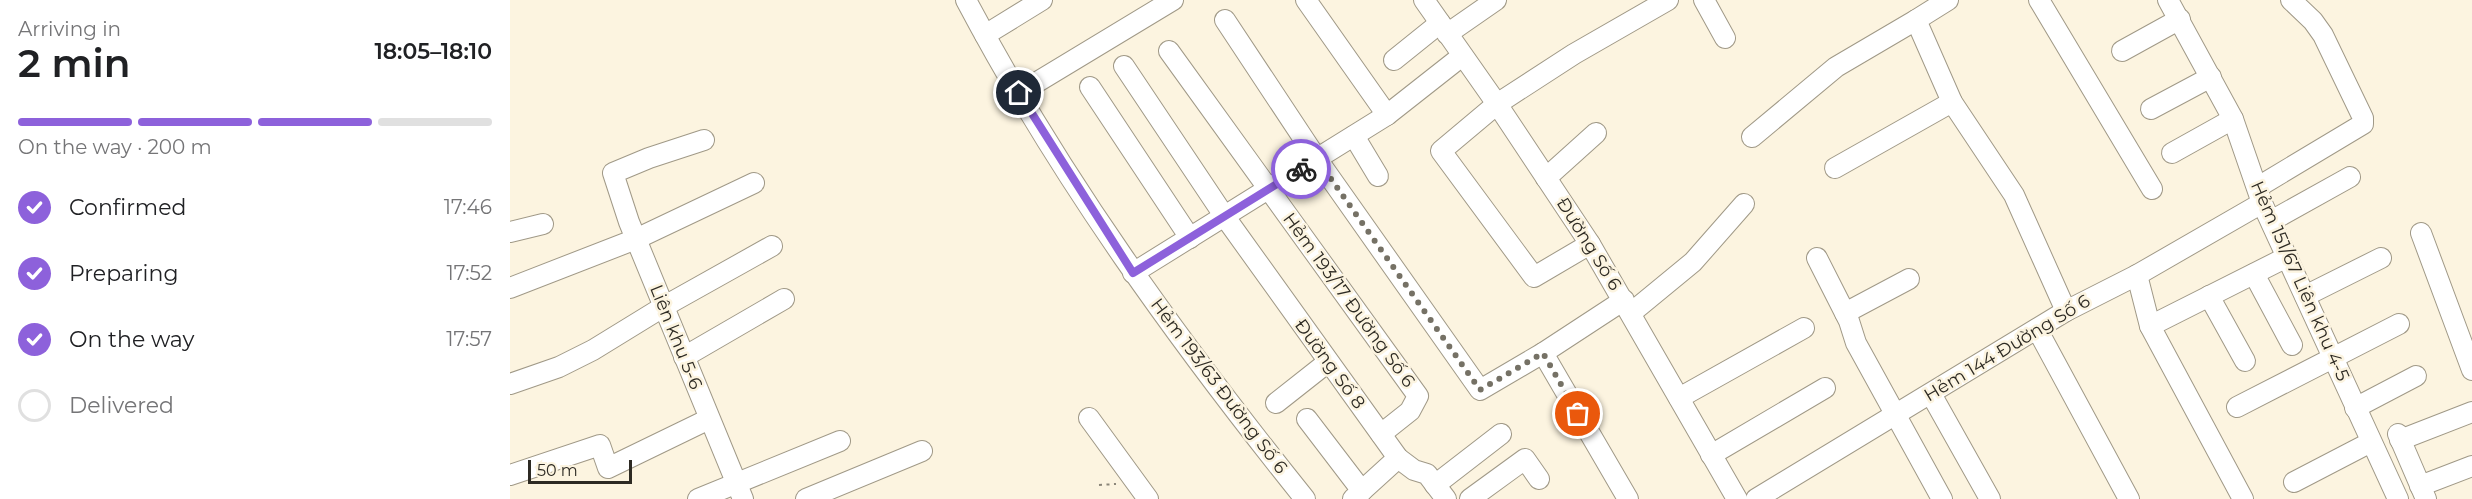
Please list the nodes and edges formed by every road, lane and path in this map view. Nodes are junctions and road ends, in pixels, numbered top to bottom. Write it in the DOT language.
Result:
graph roads {
  1 [pos="966,0"];
  2 [pos="1042,0"];
  3 [pos="1173,0"];
  4 [pos="1306,0"];
  5 [pos="1424,0"];
  6 [pos="1496,0"];
  7 [pos="1668,0"];
  8 [pos="1704,0"];
  9 [pos="1948,0"];
  10 [pos="2039,0"];
  11 [pos="2169,0"];
  12 [pos="2291,0"];
  13 [pos="2180,19"];
  14 [pos="1225,20"];
  15 [pos="1916,20"];
  16 [pos="1444,28"];
  17 [pos="985,35"];
  18 [pos="1725,38"];
  19 [pos="1168,51"];
  20 [pos="2122,51"];
  21 [pos="1462,56"];
  22 [pos="1394,60"];
  23 [pos="1124,66"];
  24 [pos="2211,77"];
  25 [pos="1090,87"];
  26 [pos="1019,93"];
  27 [pos="1952,102"];
  28 [pos="1497,104"];
  29 [pos="2151,110"];
  30 [pos="1387,115"];
  31 [pos="2233,119"];
  32 [pos="1596,133"];
  33 [pos="1354,136"];
  34 [pos="1752,137"];
  35 [pos="704,141"];
  36 [pos="2172,153"];
  37 [pos="1317,159"];
  38 [pos="1835,168"];
  39 [pos="1378,176"];
  40 [pos="2350,177"];
  41 [pos="1546,178"];
  42 [pos="754,183"];
  43 [pos="1269,189"];
  44 [pos="2152,189"];
  45 [pos="2260,195"];
  46 [pos="1744,204"];
  47 [pos="1225,217"];
  48 [pos="2271,221"];
  49 [pos="543,224"];
  50 [pos="510,232"];
  51 [pos="2421,233"];
  52 [pos="1190,238"];
  53 [pos="636,239"];
  54 [pos="1590,244"];
  55 [pos="772,246"];
  56 [pos="2287,257"];
  57 [pos="1817,258"];
  58 [pos="2381,258"];
  59 [pos="1133,273"];
  60 [pos="2254,274"];
  61 [pos="2137,275"];
  62 [pos="1909,279"];
  63 [pos="510,288"];
  64 [pos="2210,296"];
  65 [pos="2305,296"];
  66 [pos="784,299"];
  67 [pos="663,307"];
  68 [pos="1628,307"];
  69 [pos="2066,311"];
  70 [pos="1845,313"];
  71 [pos="2398,324"];
  72 [pos="2150,326"];
  73 [pos="1804,328"];
  74 [pos="2037,329"];
  75 [pos="2292,345"];
  76 [pos="1543,353"];
  77 [pos="684,357"];
  78 [pos="2333,357"];
  79 [pos="2245,361"];
  80 [pos="1328,362"];
  81 [pos="2472,370"];
  82 [pos="2416,376"];
  83 [pos="510,384"];
  84 [pos="1825,388"];
  85 [pos="1931,394"];
  86 [pos="1679,398"];
  87 [pos="1276,403"];
  88 [pos="2237,407"];
  89 [pos="2355,408"];
  90 [pos="2472,412"];
  91 [pos="1896,415"];
  92 [pos="1089,418"];
  93 [pos="710,419"];
  94 [pos="1307,419"];
  95 [pos="1381,434"];
  96 [pos="1501,434"];
  97 [pos="840,441"];
  98 [pos="2371,442"];
  99 [pos="922,451"];
  100 [pos="1711,455"];
  101 [pos="1398,458"];
  102 [pos="2472,466"];
  103 [pos="510,475"];
  104 [pos="1539,479"];
  105 [pos="2294,482"];
  106 [pos="740,491"];
  107 [pos="2423,493"];
  108 [pos="1358,495"];
  109 [pos="1442,495"];
  110 [pos="1624,498"];
  111 [pos="698,499"];
  112 [pos="806,499"];
  113 [pos="1148,499"];
  114 [pos="1305,499"];
  115 [pos="1470,499"];
  116 [pos="1737,499"];
  117 [pos="1756,499"];
  118 [pos="1942,499"];
  119 [pos="1990,499"];
  120 [pos="2129,499"];
  121 [pos="2243,499"];
  122 [pos="2398,499"];
  1 -- 17 [label="street, Hẻm 193/63 Đường Số 6"];
  2 -- 17 [label="street"];
  3 -- 26 [label="street"];
  4 -- 30 [label="street"];
  5 -- 16 [label="street, Đường Số 6"];
  6 -- 16 [label="street"];
  7 -- 28 [label="street"];
  8 -- 18 [label="street"];
  9 -- 15 [label="street"];
  10 -- 44 [label="street"];
  11 -- 13 [label="street, Hẻm 151/67 Liên khu 4-5"];
  12 -- 45 [label="street, Hẻm 144 Đường Số 6"];
  13 -- 20 [label="street"];
  13 -- 24 [label="street, Hẻm 151/67 Liên khu 4-5"];
  14 -- 37 [label="street"];
  15 -- 27 [label="street"];
  15 -- 34 [label="street"];
  16 -- 21 [label="street, Đường Số 6"];
  16 -- 22 [label="street"];
  17 -- 26 [label="street, Hẻm 193/63 Đường Số 6"];
  19 -- 43 [label="street"];
  21 -- 28 [label="street, Đường Số 6"];
  21 -- 30 [label="street"];
  23 -- 47 [label="street, Đường Số 8"];
  24 -- 29 [label="street"];
  24 -- 31 [label="street, Hẻm 151/67 Liên khu 4-5"];
  25 -- 52 [label="street"];
  26 -- 59 [label="street, Hẻm 193/63 Đường Số 6"];
  27 -- 38 [label="street"];
  27 -- 69 [label="street"];
  28 -- 41 [label="street, Đường Số 6"];
  28 -- 54 [label="street"];
  30 -- 33 [label="street"];
  31 -- 36 [label="street"];
  31 -- 45 [label="street, Hẻm 151/67 Liên khu 4-5"];
  32 -- 41 [label="street"];
  33 -- 37 [label="street"];
  33 -- 39 [label="street"];
  35 -- 53 [label="street, Liên khu 5-6"];
  37 -- 43 [label="street"];
  37 -- 76 [label="street"];
  40 -- 48 [label="street"];
  41 -- 54 [label="street, Đường Số 6"];
  42 -- 53 [label="street"];
  43 -- 47 [label="street"];
  43 -- 95 [label="street, Hẻm 193/17 Đường Số 6"];
  45 -- 48 [label="street, Hẻm 151/67 Liên khu 4-5"];
  45 -- 61 [label="street, Hẻm 144 Đường Số 6"];
  46 -- 68 [label="street"];
  47 -- 52 [label="street"];
  47 -- 80 [label="street, Đường Số 8"];
  48 -- 56 [label="street, Hẻm 151/67 Liên khu 4-5"];
  49 -- 50 [label="street"];
  51 -- 81 [label="street"];
  52 -- 59 [label="street"];
  53 -- 63 [label="street"];
  53 -- 67 [label="street, Liên khu 5-6"];
  54 -- 68 [label="street, Đường Số 6"];
  55 -- 67 [label="street"];
  56 -- 60 [label="street"];
  56 -- 65 [label="street, Hẻm 151/67 Liên khu 4-5"];
  57 -- 70 [label="street"];
  58 -- 65 [label="street"];
  59 -- 114 [label="street, Hẻm 193/63 Đường Số 6"];
  60 -- 64 [label="street"];
  60 -- 75 [label="street"];
  61 -- 69 [label="street, Hẻm 144 Đường Số 6"];
  61 -- 72 [label="street"];
  62 -- 70 [label="street"];
  64 -- 72 [label="street"];
  64 -- 79 [label="street"];
  65 -- 78 [label="street, Hẻm 151/67 Liên khu 4-5"];
  66 -- 77 [label="street"];
  67 -- 77 [label="street, Liên khu 5-6"];
  67 -- 83 [label="street"];
  68 -- 76 [label="street"];
  68 -- 86 [label="street, Đường Số 6"];
  69 -- 74 [label="street, Hẻm 144 Đường Số 6"];
  70 -- 91 [label="street"];
  71 -- 78 [label="street"];
  72 -- 121 [label="street"];
  73 -- 86 [label="street"];
  74 -- 85 [label="street, Hẻm 144 Đường Số 6"];
  74 -- 120 [label="street"];
  76 -- 110 [label="street"];
  77 -- 93 [label="street, Liên khu 5-6"];
  78 -- 88 [label="street"];
  78 -- 89 [label="street, Hẻm 151/67 Liên khu 4-5"];
  80 -- 87 [label="street"];
  80 -- 95 [label="street, Đường Số 8"];
  82 -- 89 [label="street"];
  84 -- 100 [label="street"];
  85 -- 91 [label="street, Hẻm 144 Đường Số 6"];
  85 -- 119 [label="street"];
  86 -- 100 [label="street, Đường Số 6"];
  89 -- 98 [label="street, Hẻm 151/67 Liên khu 4-5"];
  90 -- 107 [label="street"];
  91 -- 117 [label="street, Hẻm 144 Đường Số 6"];
  91 -- 118 [label="street"];
  92 -- 113 [label="street"];
  93 -- 103 [label="street"];
  93 -- 106 [label="street, Liên khu 5-6"];
  94 -- 108 [label="street"];
  95 -- 101 [label="street, Đường Số 8"];
  96 -- 109 [label="street"];
  97 -- 106 [label="street"];
  98 -- 105 [label="street"];
  98 -- 122 [label="street, Hẻm 151/67 Liên khu 4-5"];
  99 -- 112 [label="street"];
  100 -- 116 [label="street, Đường Số 6"];
  101 -- 108 [label="street"];
  101 -- 109 [label="street, Đường Số 8"];
  102 -- 107 [label="street"];
  104 -- 115 [label="street"];
  106 -- 111 [label="street"];
}
